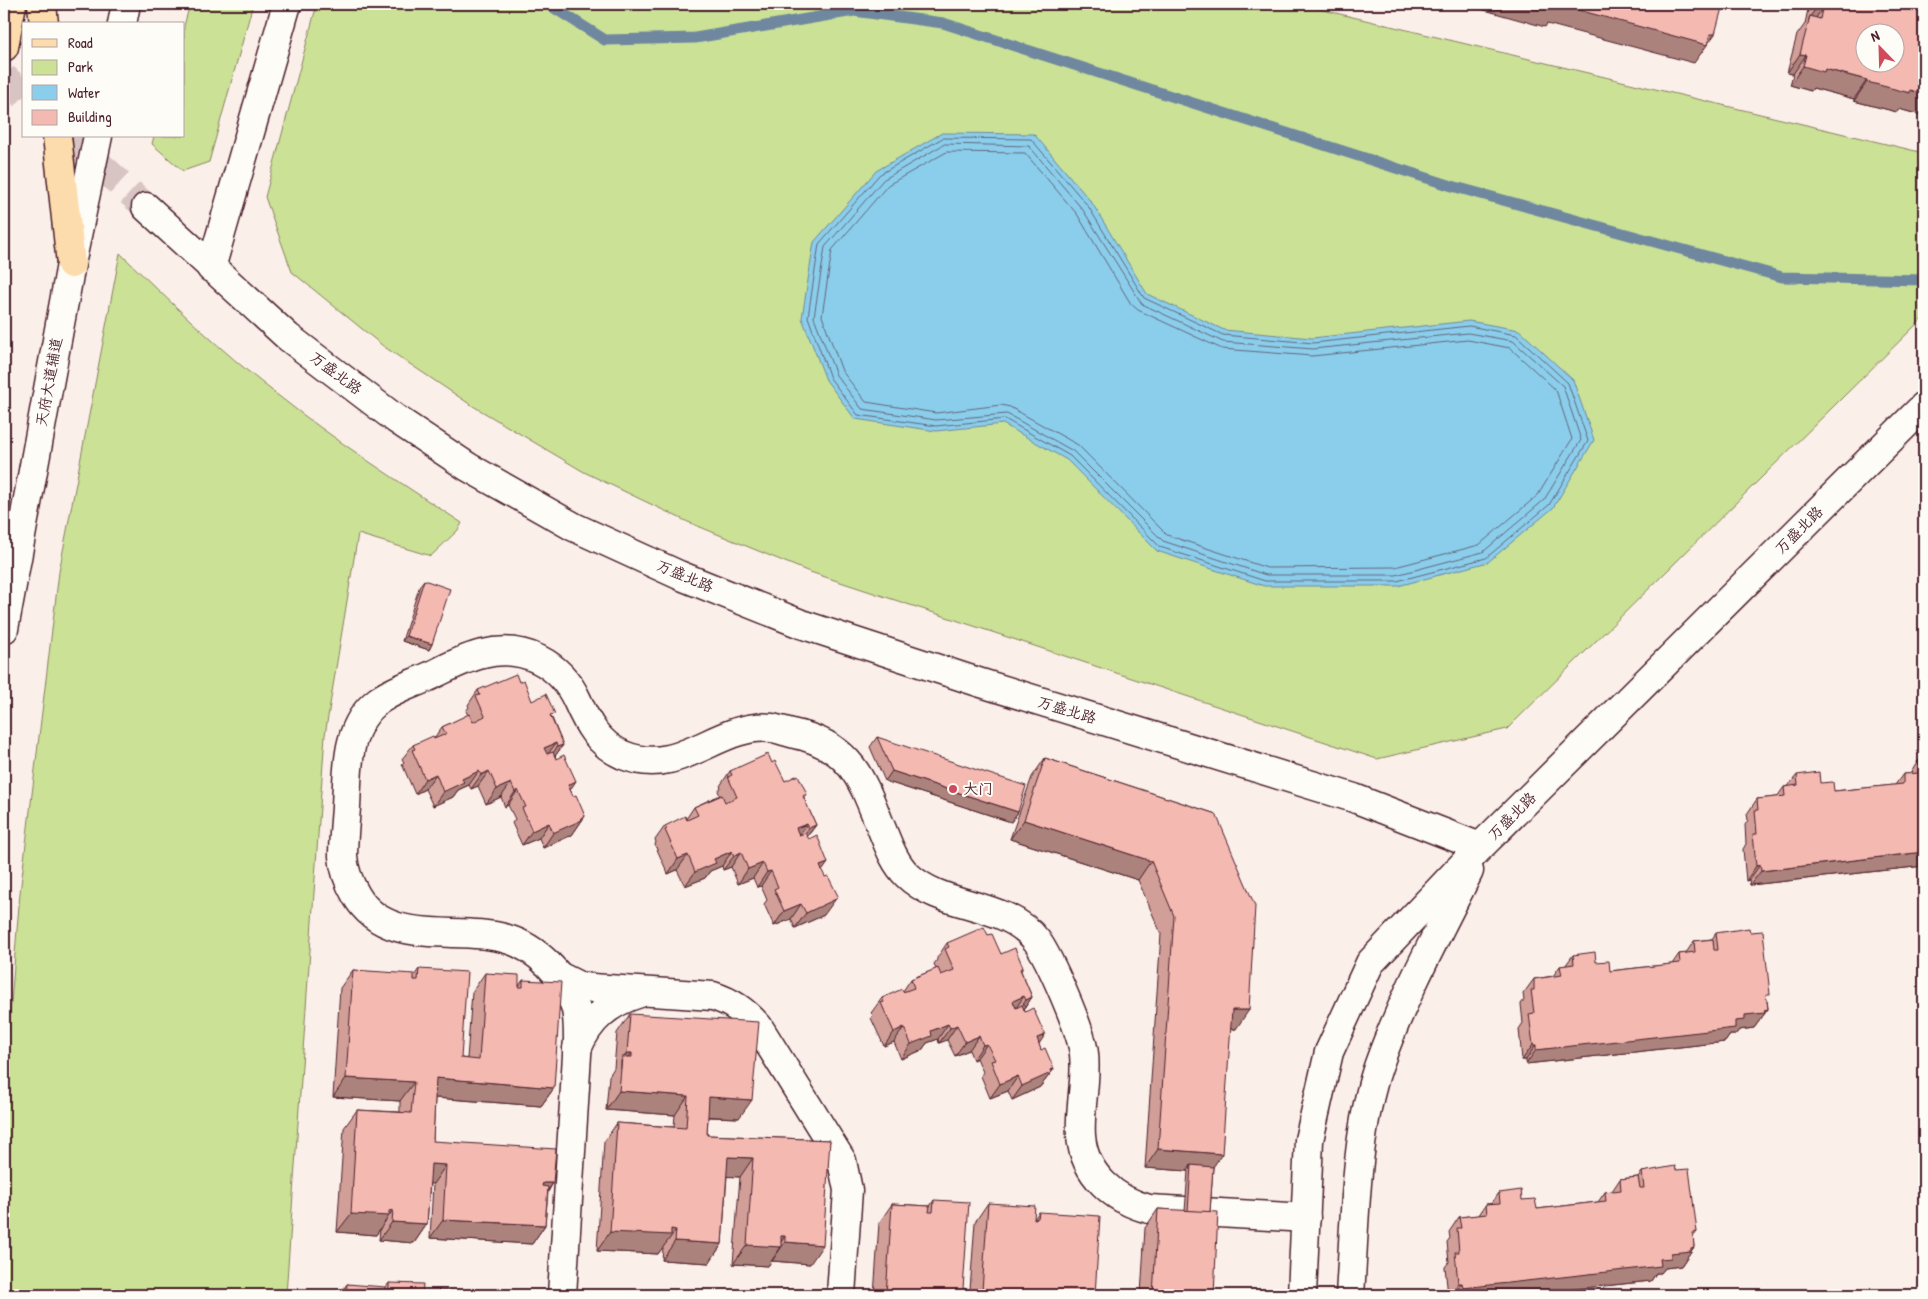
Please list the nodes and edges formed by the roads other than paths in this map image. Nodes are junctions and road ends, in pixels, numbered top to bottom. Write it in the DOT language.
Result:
graph roads {
  1 [pos="12,4"];
  2 [pos="42,4"];
  3 [pos="126,4"];
  4 [pos="287,4"];
  5 [pos="44,22"];
  6 [pos="122,22"];
  7 [pos="4,47"];
  8 [pos="57,138"];
  9 [pos="98,138"];
  10 [pos="146,207"];
  11 [pos="71,264"];
  12 [pos="211,268"];
  13 [pos="1924,406"];
  14 [pos="4,629"];
  15 [pos="1480,847"];
  16 [pos="558,975"];
  17 [pos="651,992"];
  18 [pos="578,1049"];
  19 [pos="1306,1218"];
  20 [pos="562,1295"];
  21 [pos="841,1295"];
  22 [pos="1302,1295"];
  23 [pos="1350,1295"];
  1 -- 7 [label="main road"];
  2 -- 5 [label="main road"];
  3 -- 6 [label="street"];
  4 -- 12 [label="street"];
  8 -- 11 [label="main road"];
  9 -- 11 [label="street, 天府大道辅道"];
  10 -- 12 [label="street, 万盛北路"];
  11 -- 14 [label="street, 天府大道辅道"];
  12 -- 15 [label="street, 万盛北路"];
  13 -- 15 [label="street, 万盛北路"];
  15 -- 19 [label="street"];
  15 -- 23 [label="street"];
  16 -- 17 [label="street"];
  16 -- 18 [label="street"];
  16 -- 19 [label="street"];
  17 -- 18 [label="street"];
  17 -- 21 [label="street"];
  18 -- 20 [label="street"];
  19 -- 22 [label="street"];
}
